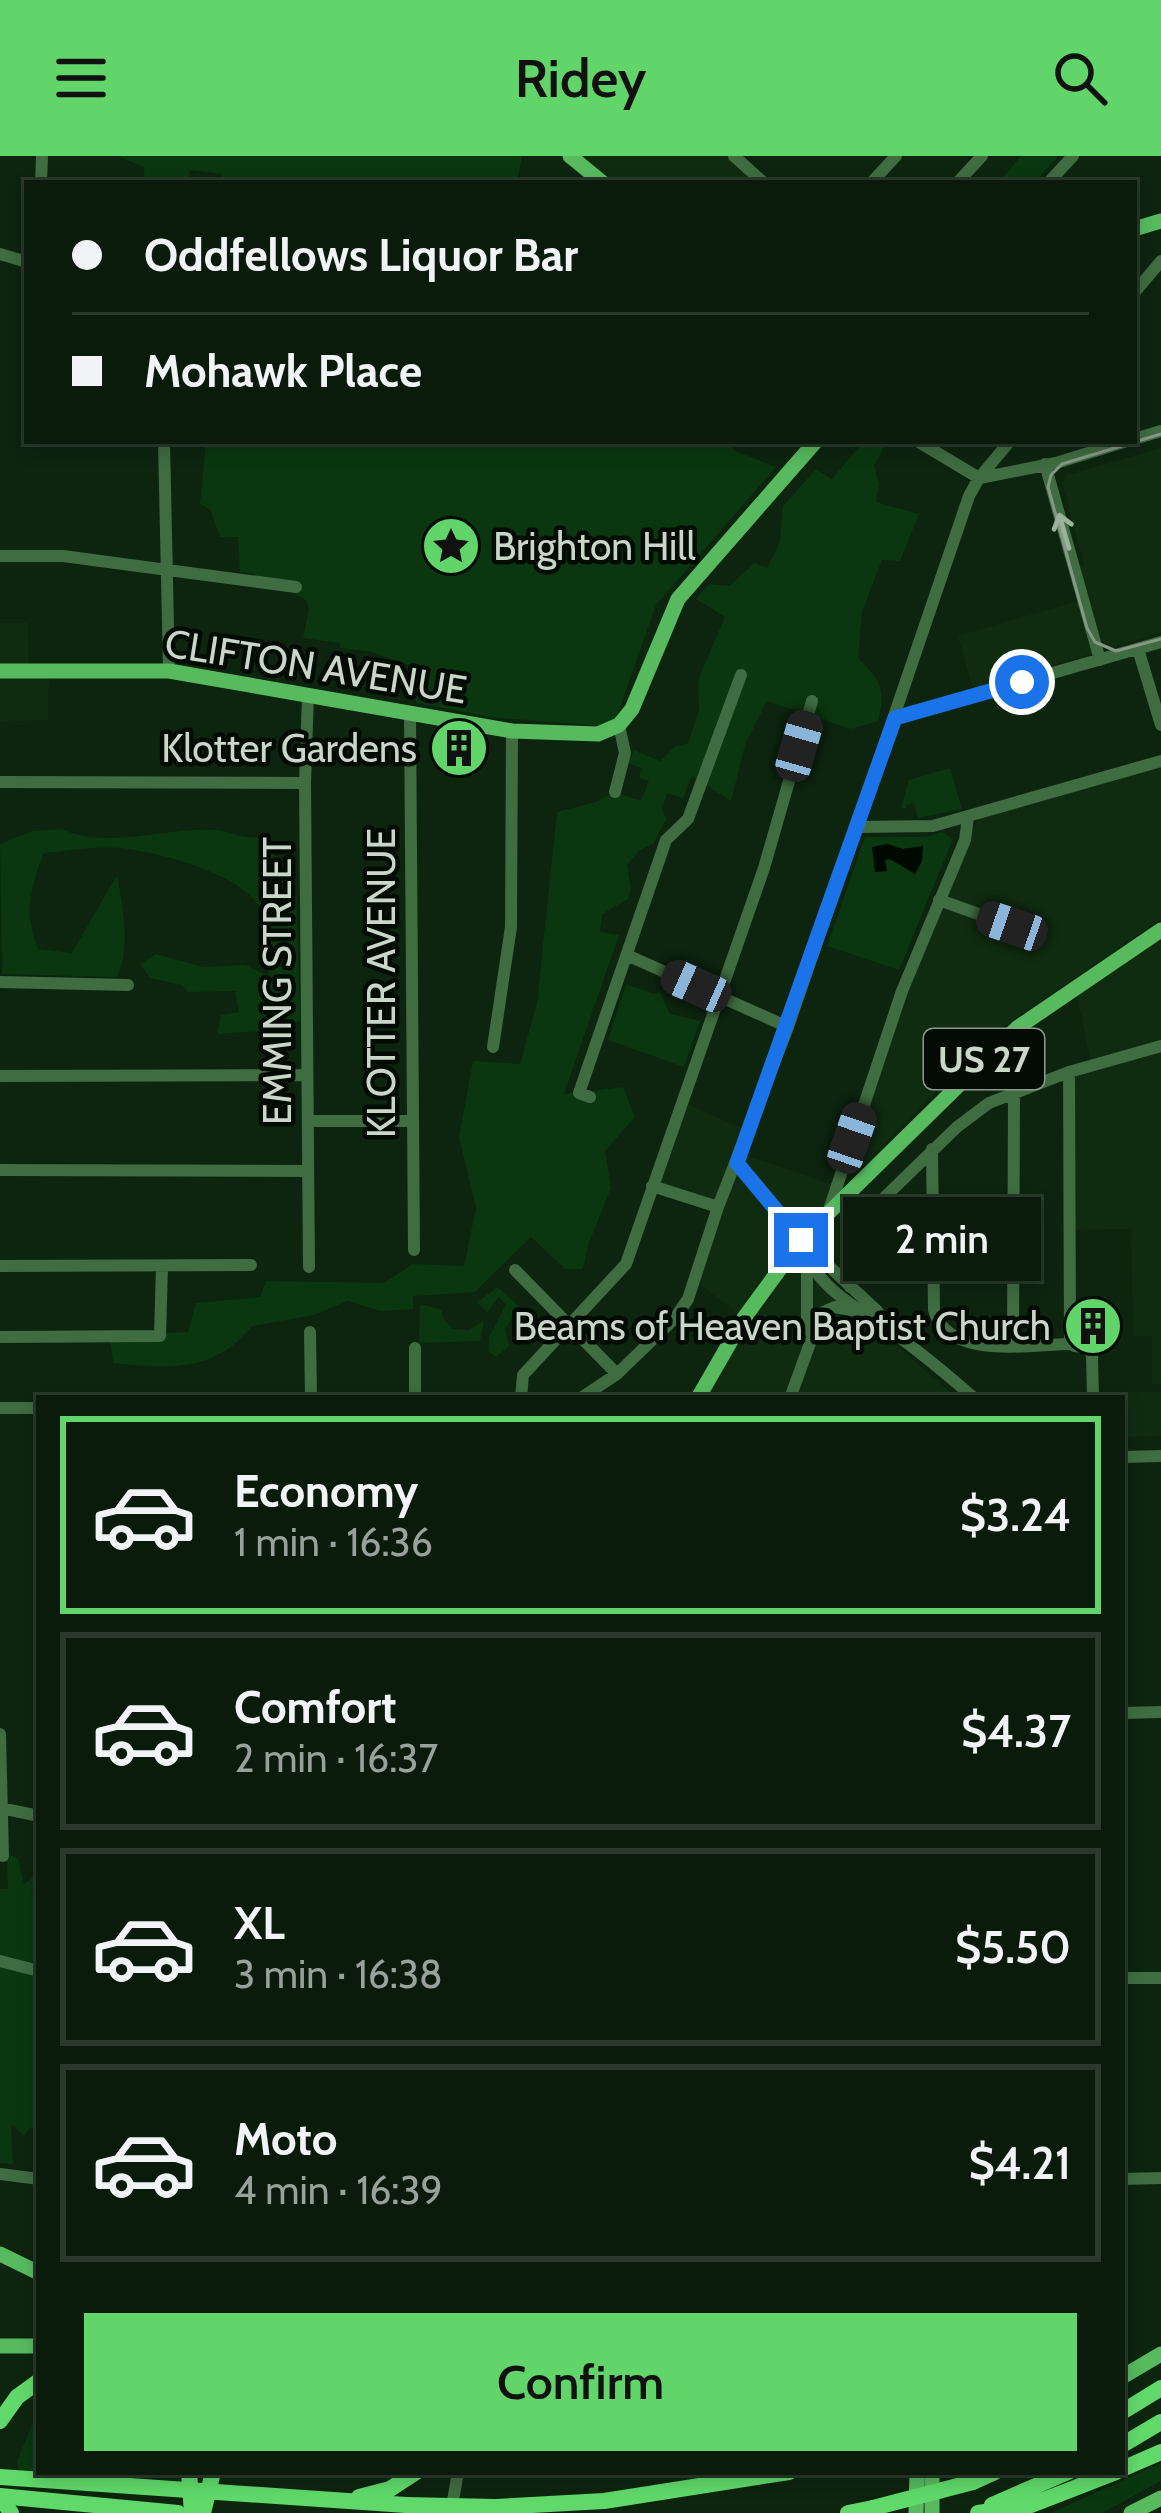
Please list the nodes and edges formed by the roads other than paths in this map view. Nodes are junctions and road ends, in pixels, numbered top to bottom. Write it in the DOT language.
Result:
graph roads {
  1 [pos="570,156"];
  2 [pos="734,156"];
  3 [pos="982,156"];
  4 [pos="1073,156"];
  5 [pos="600,180"];
  6 [pos="761,180"];
  7 [pos="960,180"];
  8 [pos="1051,180"];
  9 [pos="1161,261"];
  10 [pos="1137,289"];
  11 [pos="164,444"];
  12 [pos="813,444"];
  13 [pos="923,444"];
  14 [pos="1007,444"];
  15 [pos="1116,444"];
  16 [pos="1045,464"];
  17 [pos="979,478"];
  18 [pos="0,556"];
  19 [pos="166,570"];
  20 [pos="296,587"];
  21 [pos="1161,642"];
  22 [pos="1138,649"];
  23 [pos="1100,660"];
  24 [pos="0,671"];
  25 [pos="169,671"];
  26 [pos="741,675"];
  27 [pos="308,694"];
  28 [pos="812,701"];
  29 [pos="410,715"];
  30 [pos="895,718"];
  31 [pos="619,725"];
  32 [pos="1161,725"];
  33 [pos="512,731"];
  34 [pos="1161,761"];
  35 [pos="0,782"];
  36 [pos="305,783"];
  37 [pos="615,792"];
  38 [pos="968,817"];
  39 [pos="856,827"];
  40 [pos="939,900"];
  41 [pos="1012,926"];
  42 [pos="1161,929"];
  43 [pos="628,956"];
  44 [pos="0,982"];
  45 [pos="128,986"];
  46 [pos="720,997"];
  47 [pos="788,1027"];
  48 [pos="1161,1046"];
  49 [pos="494,1047"];
  50 [pos="1069,1072"];
  51 [pos="307,1075"];
  52 [pos="0,1076"];
  53 [pos="1014,1092"];
  54 [pos="590,1097"];
  55 [pos="308,1121"];
  56 [pos="412,1121"];
  57 [pos="932,1149"];
  58 [pos="737,1163"];
  59 [pos="0,1170"];
  60 [pos="307,1171"];
  61 [pos="652,1186"];
  62 [pos="718,1207"];
  63 [pos="828,1214"];
  64 [pos="801,1240"];
  65 [pos="414,1250"];
  66 [pos="807,1262"];
  67 [pos="251,1265"];
  68 [pos="0,1266"];
  69 [pos="162,1266"];
  70 [pos="309,1267"];
  71 [pos="515,1270"];
  72 [pos="850,1287"];
  73 [pos="858,1311"];
  74 [pos="570,1325"];
  75 [pos="310,1332"];
  76 [pos="893,1333"];
  77 [pos="0,1336"];
  78 [pos="1013,1344"];
  79 [pos="1072,1344"];
  80 [pos="415,1348"];
  81 [pos="806,1349"];
  82 [pos="617,1374"];
  83 [pos="311,1395"];
  84 [pos="415,1395"];
  85 [pos="521,1395"];
  86 [pos="586,1395"];
  87 [pos="700,1395"];
  88 [pos="791,1395"];
  89 [pos="970,1395"];
  90 [pos="1093,1395"];
  91 [pos="0,1408"];
  92 [pos="36,1408"];
  93 [pos="1161,1456"];
  94 [pos="1125,1457"];
  95 [pos="1161,1712"];
  96 [pos="1125,1713"];
  97 [pos="0,1734"];
  98 [pos="1,1808"];
  99 [pos="36,1815"];
  100 [pos="3,1856"];
  101 [pos="0,1961"];
  102 [pos="36,1970"];
  103 [pos="1125,1978"];
  104 [pos="1161,1978"];
  105 [pos="0,2174"];
  106 [pos="1125,2179"];
  107 [pos="1161,2179"];
  108 [pos="36,2180"];
  109 [pos="0,2254"];
  110 [pos="36,2272"];
  111 [pos="0,2346"];
  112 [pos="36,2346"];
  113 [pos="1161,2354"];
  114 [pos="1125,2376"];
  115 [pos="36,2383"];
  116 [pos="1161,2388"];
  117 [pos="1125,2410"];
  118 [pos="0,2420"];
  119 [pos="1161,2422"];
  120 [pos="1125,2443"];
  121 [pos="1161,2452"];
  122 [pos="1125,2468"];
  123 [pos="189,2475"];
  124 [pos="211,2475"];
  125 [pos="410,2475"];
  126 [pos="457,2475"];
  127 [pos="770,2475"];
  128 [pos="917,2475"];
  129 [pos="932,2475"];
  130 [pos="988,2475"];
  131 [pos="1061,2475"];
  132 [pos="1109,2475"];
  133 [pos="0,2477"];
  134 [pos="0,2496"];
  135 [pos="1161,2498"];
  136 [pos="323,2500"];
  137 [pos="11,2513"];
  138 [pos="178,2513"];
  139 [pos="193,2513"];
  140 [pos="203,2513"];
  141 [pos="451,2513"];
  142 [pos="848,2513"];
  143 [pos="916,2513"];
  144 [pos="932,2513"];
  145 [pos="976,2513"];
  146 [pos="1130,2513"];
  1 -- 5 [label="main road"];
  2 -- 6 [label="street"];
  3 -- 7 [label="street"];
  4 -- 8 [label="street"];
  9 -- 10 [label="street"];
  11 -- 19 [label="street"];
  12 -- 31 [label="main road"];
  13 -- 17 [label="street"];
  14 -- 17 [label="street"];
  15 -- 16 [label="street"];
  16 -- 17 [label="street"];
  23 -- 16 [label="street, one-way"];
  17 -- 30 [label="street"];
  18 -- 19 [label="street"];
  19 -- 20 [label="street"];
  19 -- 25 [label="street"];
  21 -- 22 [label="street"];
  22 -- 23 [label="street"];
  22 -- 32 [label="street"];
  23 -- 30 [label="street"];
  24 -- 25 [label="main road, CLIFTON AVENUE"];
  25 -- 27 [label="main road, CLIFTON AVENUE"];
  26 -- 43 [label="street"];
  27 -- 29 [label="main road, CLIFTON AVENUE"];
  27 -- 36 [label="street, EMMING STREET"];
  28 -- 46 [label="street"];
  29 -- 33 [label="main road, CLIFTON AVENUE"];
  29 -- 56 [label="street, KLOTTER AVENUE"];
  30 -- 39 [label="street"];
  31 -- 33 [label="main road, CLIFTON AVENUE"];
  31 -- 37 [label="street"];
  33 -- 49 [label="street"];
  34 -- 38 [label="street"];
  35 -- 36 [label="street"];
  36 -- 51 [label="street, EMMING STREET"];
  38 -- 39 [label="street"];
  38 -- 40 [label="street"];
  39 -- 47 [label="street"];
  40 -- 41 [label="street"];
  40 -- 63 [label="street"];
  42 -- 63 [label="main road, US 27"];
  43 -- 46 [label="street"];
  43 -- 54 [label="street"];
  44 -- 45 [label="street"];
  46 -- 47 [label="street"];
  46 -- 61 [label="street"];
  47 -- 58 [label="street"];
  48 -- 50 [label="street"];
  50 -- 53 [label="street"];
  50 -- 79 [label="street"];
  51 -- 52 [label="street"];
  51 -- 55 [label="street, EMMING STREET"];
  53 -- 57 [label="street"];
  53 -- 78 [label="street"];
  55 -- 56 [label="street"];
  55 -- 60 [label="street, EMMING STREET"];
  56 -- 65 [label="street, KLOTTER AVENUE"];
  57 -- 72 [label="street"];
  57 -- 78 [label="street"];
  58 -- 62 [label="street"];
  58 -- 64 [label="street"];
  59 -- 60 [label="street"];
  60 -- 70 [label="street, EMMING STREET"];
  61 -- 62 [label="street"];
  61 -- 74 [label="street"];
  62 -- 82 [label="street"];
  63 -- 64 [label="main road, US 27"];
  64 -- 66 [label="street"];
  64 -- 72 [label="street"];
  64 -- 87 [label="main road, US 27"];
  66 -- 73 [label="street"];
  66 -- 81 [label="street"];
  67 -- 69 [label="street"];
  68 -- 69 [label="street"];
  69 -- 77 [label="street"];
  71 -- 74 [label="street"];
  72 -- 76 [label="street"];
  73 -- 76 [label="street"];
  73 -- 81 [label="street"];
  74 -- 82 [label="street"];
  74 -- 85 [label="street"];
  75 -- 83 [label="street"];
  76 -- 89 [label="street"];
  78 -- 79 [label="street"];
  79 -- 90 [label="street"];
  80 -- 84 [label="street"];
  81 -- 88 [label="street"];
  82 -- 86 [label="street"];
  91 -- 92 [label="street"];
  93 -- 94 [label="street"];
  95 -- 96 [label="street"];
  97 -- 98 [label="street"];
  98 -- 99 [label="street"];
  98 -- 100 [label="street"];
  101 -- 102 [label="street"];
  103 -- 104 [label="street"];
  105 -- 108 [label="street"];
  106 -- 107 [label="street"];
  109 -- 110 [label="main road"];
  111 -- 112 [label="main road"];
  113 -- 114 [label="main road"];
  115 -- 118 [label="highway"];
  116 -- 117 [label="highway"];
  119 -- 120 [label="highway"];
  121 -- 122 [label="highway"];
  123 -- 139 [label="highway, bridge"];
  124 -- 140 [label="highway, bridge"];
  125 -- 136 [label="highway"];
  126 -- 141 [label="street"];
  127 -- 136 [label="highway, bridge"];
  128 -- 143 [label="main road"];
  129 -- 144 [label="main road"];
  130 -- 142 [label="highway, bridge"];
  131 -- 145 [label="highway"];
  132 -- 145 [label="highway"];
  133 -- 136 [label="highway"];
  134 -- 137 [label="highway, bridge"];
  134 -- 138 [label="highway"];
  135 -- 146 [label="main road"];
}
